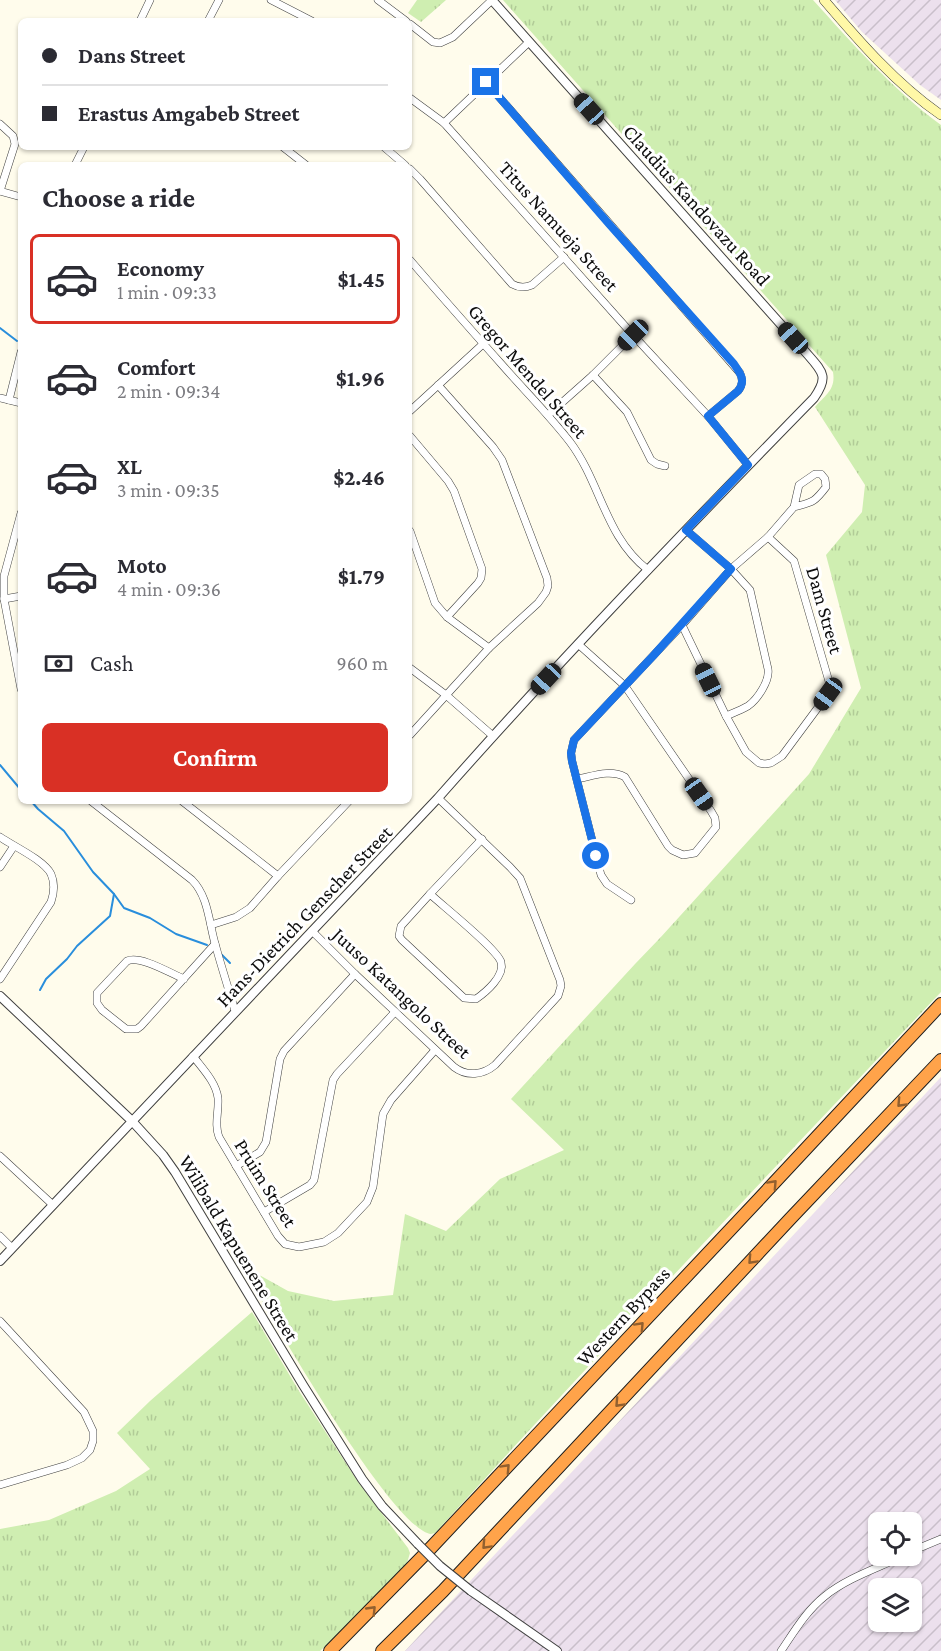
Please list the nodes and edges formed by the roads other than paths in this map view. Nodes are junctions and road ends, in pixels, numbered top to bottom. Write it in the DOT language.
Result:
graph roads {
  1 [pos="150,0"];
  2 [pos="219,0"];
  3 [pos="271,0"];
  4 [pos="378,0"];
  5 [pos="492,0"];
  6 [pos="824,0"];
  7 [pos="141,18"];
  8 [pos="210,18"];
  9 [pos="306,18"];
  10 [pos="402,18"];
  11 [pos="412,26"];
  12 [pos="529,42"];
  13 [pos="486,82"];
  14 [pos="412,99"];
  15 [pos="941,116"];
  16 [pos="444,123"];
  17 [pos="0,124"];
  18 [pos="287,150"];
  19 [pos="388,150"];
  20 [pos="302,162"];
  21 [pos="402,162"];
  22 [pos="412,170"];
  23 [pos="0,191"];
  24 [pos="18,196"];
  25 [pos="564,256"];
  26 [pos="412,262"];
  27 [pos="633,335"];
  28 [pos="483,344"];
  29 [pos="18,370"];
  30 [pos="593,375"];
  31 [pos="824,381"];
  32 [pos="438,385"];
  33 [pos="0,398"];
  34 [pos="9,400"];
  35 [pos="18,402"];
  36 [pos="412,409"];
  37 [pos="548,415"];
  38 [pos="708,416"];
  39 [pos="412,438"];
  40 [pos="748,465"];
  41 [pos="665,466"];
  42 [pos="794,507"];
  43 [pos="18,524"];
  44 [pos="686,530"];
  45 [pos="768,537"];
  46 [pos="412,548"];
  47 [pos="731,569"];
  48 [pos="648,570"];
  49 [pos="18,597"];
  50 [pos="4,599"];
  51 [pos="447,616"];
  52 [pos="682,625"];
  53 [pos="578,644"];
  54 [pos="489,648"];
  55 [pos="412,670"];
  56 [pos="18,673"];
  57 [pos="625,686"];
  58 [pos="446,695"];
  59 [pos="726,716"];
  60 [pos="412,733"];
  61 [pos="493,736"];
  62 [pos="577,779"];
  63 [pos="438,798"];
  64 [pos="95,804"];
  65 [pos="186,804"];
  66 [pos="346,804"];
  67 [pos="0,837"];
  68 [pos="482,840"];
  69 [pos="14,846"];
  70 [pos="0,867"];
  71 [pos="278,876"];
  72 [pos="430,894"];
  73 [pos="631,900"];
  74 [pos="211,925"];
  75 [pos="312,932"];
  76 [pos="215,944"];
  77 [pos="355,975"];
  78 [pos="0,979"];
  79 [pos="184,979"];
  80 [pos="0,996"];
  81 [pos="941,1004"];
  82 [pos="235,1011"];
  83 [pos="395,1012"];
  84 [pos="435,1050"];
  85 [pos="193,1056"];
  86 [pos="941,1060"];
  87 [pos="132,1121"];
  88 [pos="0,1156"];
  89 [pos="236,1166"];
  90 [pos="53,1205"];
  91 [pos="264,1212"];
  92 [pos="0,1236"];
  93 [pos="12,1248"];
  94 [pos="0,1261"];
  95 [pos="0,1320"];
  96 [pos="0,1485"];
  97 [pos="941,1539"];
  98 [pos="922,1547"];
  99 [pos="881,1566"];
  100 [pos="330,1651"];
  101 [pos="382,1651"];
  102 [pos="556,1651"];
  103 [pos="781,1651"];
  1 -- 7 [label="street"];
  2 -- 8 [label="street"];
  3 -- 9 [label="street"];
  4 -- 10 [label="street"];
  5 -- 11 [label="street"];
  5 -- 12 [label="street, Claudius Kandovazu Road"];
  6 -- 15 [label="main road"];
  12 -- 13 [label="street"];
  12 -- 31 [label="street, Claudius Kandovazu Road"];
  13 -- 16 [label="street"];
  13 -- 38 [label="street"];
  14 -- 16 [label="street, Titus Namueja Street"];
  16 -- 25 [label="street, Titus Namueja Street"];
  17 -- 23 [label="street"];
  18 -- 20 [label="street"];
  19 -- 21 [label="street"];
  22 -- 25 [label="street"];
  23 -- 24 [label="street"];
  25 -- 27 [label="street, Titus Namueja Street"];
  26 -- 28 [label="street, Gregor Mendel Street"];
  27 -- 30 [label="street"];
  27 -- 38 [label="street, Titus Namueja Street"];
  28 -- 32 [label="street"];
  28 -- 37 [label="street, Gregor Mendel Street"];
  29 -- 34 [label="street"];
  30 -- 37 [label="street"];
  30 -- 41 [label="street"];
  31 -- 40 [label="street, Hans-Dietrich Genscher Street"];
  32 -- 36 [label="street"];
  32 -- 54 [label="street"];
  33 -- 34 [label="street"];
  34 -- 35 [label="street"];
  37 -- 48 [label="street, Gregor Mendel Street"];
  38 -- 40 [label="street, Titus Namueja Street"];
  39 -- 51 [label="street"];
  40 -- 44 [label="street, Hans-Dietrich Genscher Street"];
  42 -- 42 [label="street"];
  42 -- 45 [label="street"];
  43 -- 50 [label="street"];
  44 -- 47 [label="street"];
  44 -- 48 [label="street, Hans-Dietrich Genscher Street"];
  45 -- 47 [label="street"];
  45 -- 59 [label="street, Dam Street"];
  46 -- 51 [label="street"];
  47 -- 52 [label="street"];
  47 -- 59 [label="street"];
  48 -- 53 [label="street, Hans-Dietrich Genscher Street"];
  49 -- 50 [label="street"];
  50 -- 56 [label="street"];
  51 -- 54 [label="street"];
  52 -- 57 [label="street"];
  52 -- 59 [label="street, Dam Street"];
  53 -- 57 [label="street"];
  53 -- 61 [label="street, Hans-Dietrich Genscher Street"];
  54 -- 58 [label="street"];
  55 -- 58 [label="street"];
  57 -- 62 [label="street"];
  57 -- 62 [label="street"];
  58 -- 60 [label="street"];
  58 -- 61 [label="street"];
  61 -- 63 [label="street, Hans-Dietrich Genscher Street"];
  62 -- 73 [label="street"];
  63 -- 68 [label="street, Juuso Katangolo Street"];
  63 -- 75 [label="street, Hans-Dietrich Genscher Street"];
  64 -- 74 [label="street"];
  65 -- 71 [label="street"];
  66 -- 71 [label="street"];
  67 -- 69 [label="street"];
  68 -- 72 [label="street"];
  68 -- 84 [label="street, Juuso Katangolo Street"];
  69 -- 70 [label="street"];
  69 -- 78 [label="street"];
  71 -- 74 [label="street"];
  72 -- 72 [label="street"];
  74 -- 76 [label="street"];
  75 -- 77 [label="street, Juuso Katangolo Street"];
  75 -- 82 [label="street, Hans-Dietrich Genscher Street"];
  76 -- 79 [label="street"];
  76 -- 82 [label="street"];
  77 -- 83 [label="street, Juuso Katangolo Street"];
  77 -- 89 [label="street"];
  79 -- 79 [label="street"];
  80 -- 87 [label="street, Wilibald Kapuenene Street"];
  100 -- 81 [label="highway, Western Bypass, one-way"];
  82 -- 85 [label="street, Hans-Dietrich Genscher Street"];
  83 -- 84 [label="street, Juuso Katangolo Street"];
  83 -- 91 [label="street"];
  84 -- 91 [label="street, Pruim Street"];
  85 -- 87 [label="street, Hans-Dietrich Genscher Street"];
  85 -- 89 [label="street, Pruim Street"];
  86 -- 101 [label="highway, one-way"];
  87 -- 90 [label="street, Hans-Dietrich Genscher Street"];
  87 -- 102 [label="street, Wilibald Kapuenene Street, bridge"];
  88 -- 90 [label="street"];
  89 -- 91 [label="street, Pruim Street"];
  90 -- 93 [label="street, Hans-Dietrich Genscher Street"];
  92 -- 93 [label="street"];
  93 -- 94 [label="street, Hans-Dietrich Genscher Street"];
  95 -- 96 [label="street"];
  97 -- 98 [label="street"];
  99 -- 103 [label="street"];
}
